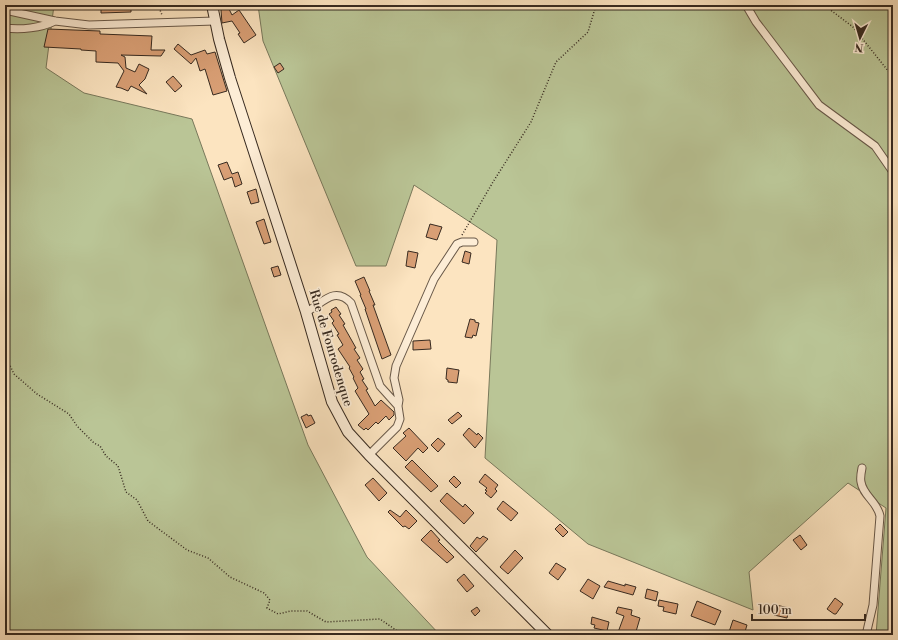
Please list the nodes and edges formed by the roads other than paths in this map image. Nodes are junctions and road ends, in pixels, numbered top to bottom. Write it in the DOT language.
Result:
graph roads {
  1 [pos="212,5"];
  2 [pos="746,5"];
  3 [pos="5,10"];
  4 [pos="55,21"];
  5 [pos="215,21"];
  6 [pos="5,28"];
  7 [pos="893,172"];
  8 [pos="474,242"];
  9 [pos="306,312"];
  10 [pos="398,406"];
  11 [pos="369,455"];
  12 [pos="862,468"];
  13 [pos="548,635"];
  14 [pos="866,635"];
  1 -- 5 [label="street, Rue de Fonrodenque"];
  2 -- 7 [label="street"];
  3 -- 4 [label="street"];
  4 -- 5 [label="street"];
  4 -- 6 [label="street"];
  5 -- 9 [label="street, Rue de Fonrodenque"];
  8 -- 10 [label="street"];
  9 -- 10 [label="street"];
  9 -- 11 [label="street, Rue de Fonrodenque"];
  10 -- 11 [label="street"];
  11 -- 13 [label="street, Rue de Fonrodenque"];
  12 -- 14 [label="street"];
}
